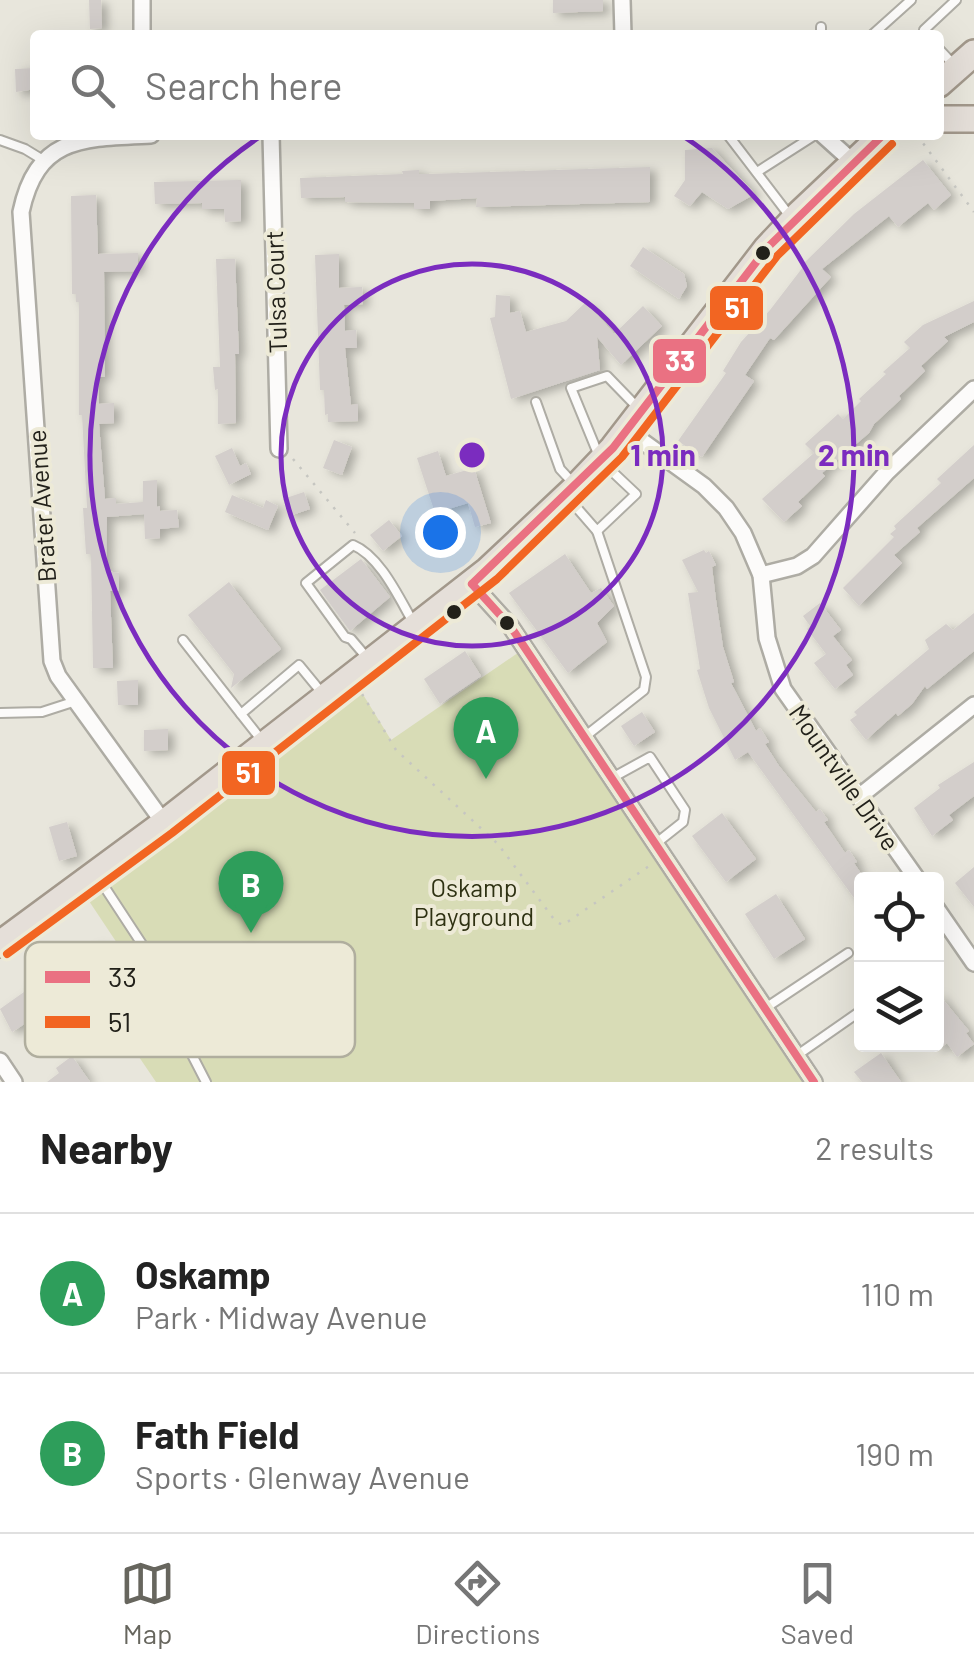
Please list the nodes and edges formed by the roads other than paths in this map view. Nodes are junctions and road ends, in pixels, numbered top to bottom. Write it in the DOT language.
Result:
graph roads {
  1 [pos="142,0"];
  2 [pos="622,0"];
  3 [pos="911,0"];
  4 [pos="956,0"];
  5 [pos="142,30"];
  6 [pos="623,30"];
  7 [pos="878,30"];
  8 [pos="924,30"];
  9 [pos="944,119"];
  10 [pos="974,119"];
  11 [pos="0,140"];
  12 [pos="110,140"];
  13 [pos="271,140"];
  14 [pos="732,140"];
  15 [pos="811,140"];
  16 [pos="825,140"];
  17 [pos="877,140"];
  18 [pos="43,160"];
  19 [pos="853,162"];
  20 [pos="757,172"];
  21 [pos="793,220"];
  22 [pos="974,389"];
  23 [pos="536,402"];
  24 [pos="634,422"];
  25 [pos="279,449"];
  26 [pos="601,460"];
  27 [pos="572,492"];
  28 [pos="597,530"];
  29 [pos="761,575"];
  30 [pos="472,584"];
  31 [pos="416,626"];
  32 [pos="183,640"];
  33 [pos="360,668"];
  34 [pos="324,696"];
  35 [pos="76,701"];
  36 [pos="974,705"];
  37 [pos="0,713"];
  38 [pos="242,714"];
  39 [pos="584,738"];
  40 [pos="264,744"];
  41 [pos="610,779"];
  42 [pos="860,796"];
  43 [pos="164,823"];
  44 [pos="658,851"];
  45 [pos="912,872"];
  46 [pos="96,873"];
  47 [pos="944,919"];
  48 [pos="141,942"];
  49 [pos="0,944"];
  50 [pos="848,953"];
  51 [pos="974,961"];
  52 [pos="764,1009"];
  53 [pos="854,1016"];
  54 [pos="796,1056"];
  55 [pos="193,1057"];
  56 [pos="0,1061"];
  57 [pos="14,1082"];
  58 [pos="206,1082"];
  59 [pos="814,1082"];
  1 -- 5 [label="street"];
  2 -- 6 [label="street"];
  3 -- 7 [label="lane"];
  4 -- 8 [label="lane"];
  9 -- 10 [label="main road"];
  11 -- 18 [label="lane"];
  12 -- 18 [label="street"];
  13 -- 25 [label="street, Tulsa Court"];
  14 -- 20 [label="lane"];
  15 -- 20 [label="lane"];
  16 -- 19 [label="street"];
  17 -- 19 [label="main road"];
  18 -- 35 [label="street, Brater Avenue"];
  19 -- 21 [label="main road"];
  20 -- 21 [label="lane"];
  21 -- 24 [label="main road"];
  22 -- 29 [label="street"];
  23 -- 27 [label="lane"];
  24 -- 26 [label="main road"];
  24 -- 26 [label="lane"];
  24 -- 29 [label="street, Mountville Drive"];
  26 -- 27 [label="main road"];
  26 -- 28 [label="lane"];
  27 -- 28 [label="lane"];
  27 -- 30 [label="main road"];
  28 -- 39 [label="lane"];
  29 -- 42 [label="street, Mountville Drive"];
  30 -- 31 [label="main road"];
  30 -- 39 [label="street"];
  31 -- 33 [label="main road"];
  31 -- 33 [label="lane"];
  32 -- 38 [label="lane"];
  33 -- 34 [label="main road"];
  34 -- 38 [label="lane"];
  34 -- 40 [label="main road"];
  35 -- 37 [label="lane"];
  35 -- 43 [label="street, Brater Avenue"];
  36 -- 42 [label="street"];
  38 -- 40 [label="lane"];
  39 -- 41 [label="street"];
  40 -- 43 [label="main road"];
  41 -- 44 [label="street"];
  41 -- 44 [label="lane"];
  42 -- 45 [label="street, Mountville Drive"];
  43 -- 46 [label="main road"];
  44 -- 52 [label="street"];
  46 -- 48 [label="lane"];
  46 -- 49 [label="main road"];
  47 -- 51 [label="street"];
  50 -- 52 [label="lane"];
  52 -- 54 [label="street"];
  53 -- 54 [label="lane"];
  54 -- 59 [label="street"];
  55 -- 58 [label="lane"];
  56 -- 57 [label="street"];
}
